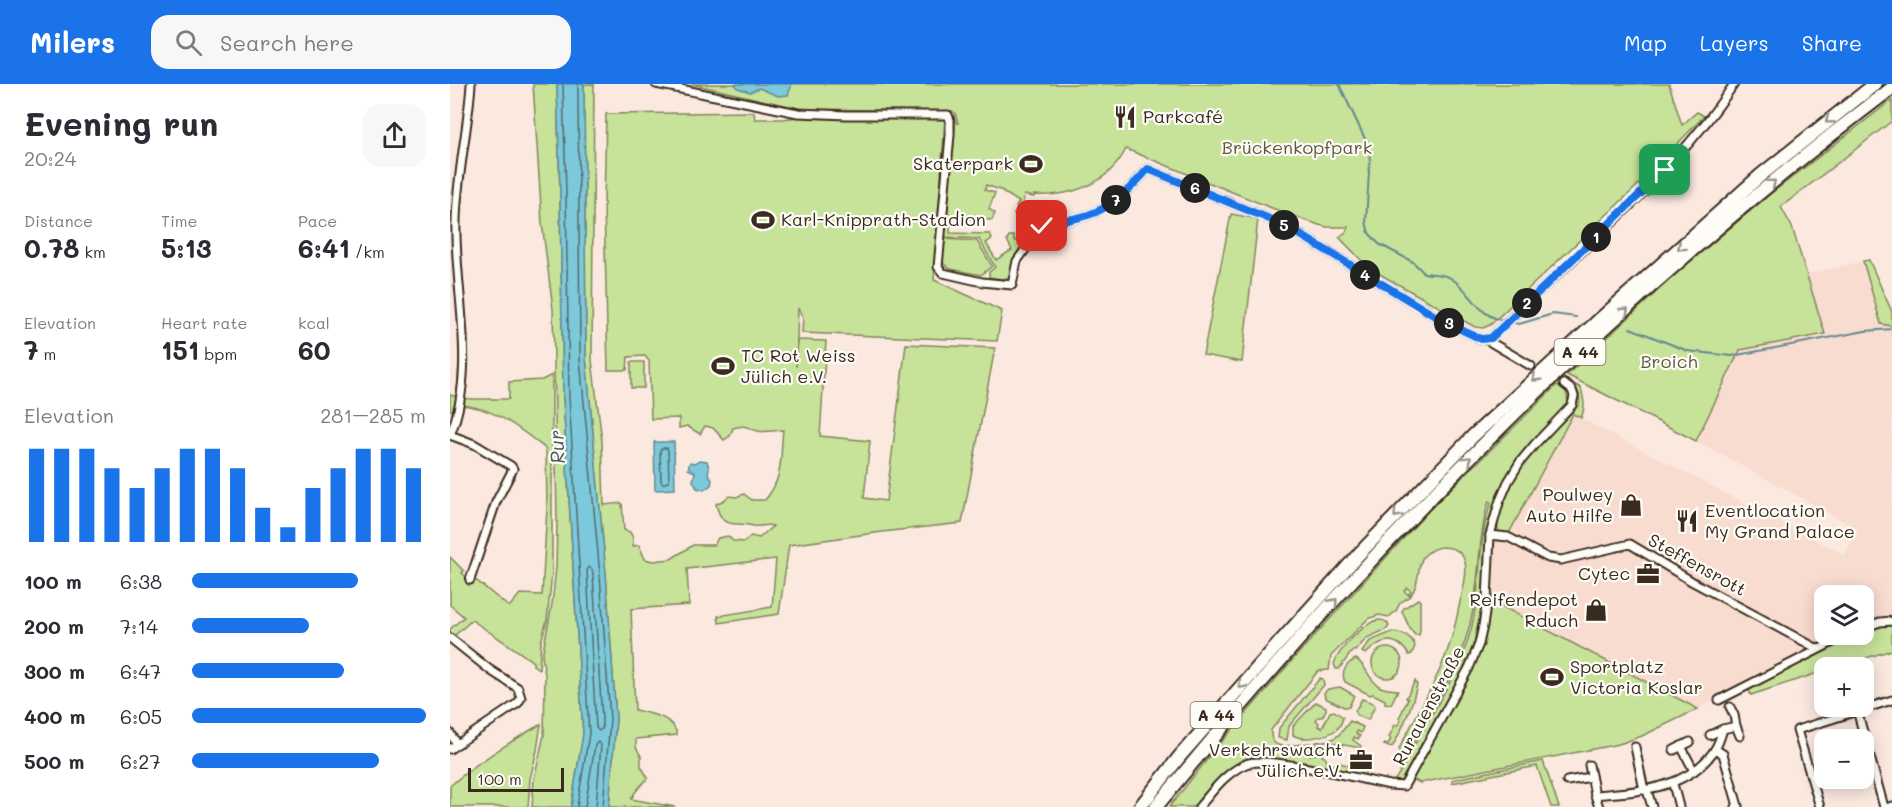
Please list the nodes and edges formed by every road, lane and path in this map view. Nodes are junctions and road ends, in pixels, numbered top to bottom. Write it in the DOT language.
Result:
graph roads {
  1 [pos="471,84"];
  2 [pos="656,84"];
  3 [pos="1734,84"];
  4 [pos="1875,84"];
  5 [pos="1892,88"];
  6 [pos="1487,339"];
  7 [pos="1531,366"];
  8 [pos="1564,384"];
  9 [pos="450,435"];
  10 [pos="1490,535"];
  11 [pos="470,580"];
  12 [pos="1892,621"];
  13 [pos="1874,624"];
  14 [pos="450,638"];
  15 [pos="1826,645"];
  16 [pos="1818,649"];
  17 [pos="1719,700"];
  18 [pos="1892,700"];
  19 [pos="1874,705"];
  20 [pos="1730,707"];
  21 [pos="1836,717"];
  22 [pos="1859,717"];
  23 [pos="1736,726"];
  24 [pos="1724,729"];
  25 [pos="450,733"];
  26 [pos="1710,735"];
  27 [pos="1740,736"];
  28 [pos="1690,742"];
  29 [pos="456,743"];
  30 [pos="1682,746"];
  31 [pos="1635,747"];
  32 [pos="450,749"];
  33 [pos="1715,749"];
  34 [pos="1674,750"];
  35 [pos="1191,764"];
  36 [pos="1590,765"];
  37 [pos="1695,771"];
  38 [pos="1591,777"];
  39 [pos="1567,781"];
  40 [pos="1672,783"];
  41 [pos="1153,790"];
  42 [pos="1646,790"];
  43 [pos="1595,795"];
  44 [pos="1131,807"];
  45 [pos="1140,807"];
  46 [pos="1156,807"];
  47 [pos="1163,807"];
  48 [pos="1199,807"];
  49 [pos="1599,807"];
  50 [pos="1652,807"];
  51 [pos="1679,807"];
  52 [pos="1736,807"];
  53 [pos="1820,807"];
  54 [pos="1884,807"];
  1 -- 9 [label="street"];
  2 -- 6 [label="street"];
  3 -- 6 [label="street"];
  4 -- 41 [label="highway, A 44, one-way"];
  35 -- 5 [label="highway, A 44, one-way"];
  6 -- 7 [label="street"];
  8 -- 10 [label="street, Rurauenstraße"];
  9 -- 11 [label="street"];
  10 -- 16 [label="street, Steffensrott"];
  10 -- 48 [label="street, Rurauenstraße"];
  12 -- 13 [label="street"];
  14 -- 29 [label="street"];
  15 -- 16 [label="street"];
  16 -- 17 [label="street"];
  18 -- 19 [label="street"];
  20 -- 23 [label="street"];
  21 -- 53 [label="street"];
  22 -- 54 [label="street"];
  23 -- 24 [label="street"];
  23 -- 27 [label="street"];
  24 -- 26 [label="street"];
  24 -- 33 [label="street"];
  25 -- 29 [label="street"];
  28 -- 30 [label="street"];
  29 -- 32 [label="street"];
  30 -- 34 [label="street"];
  30 -- 37 [label="street"];
  31 -- 42 [label="street"];
  33 -- 37 [label="street"];
  33 -- 52 [label="street"];
  35 -- 46 [label="highway, A 44"];
  35 -- 47 [label="highway"];
  36 -- 38 [label="street"];
  37 -- 40 [label="street"];
  38 -- 39 [label="street"];
  38 -- 43 [label="street"];
  40 -- 42 [label="street"];
  40 -- 51 [label="street"];
  41 -- 44 [label="highway"];
  41 -- 45 [label="highway, A 44"];
  42 -- 43 [label="street"];
  42 -- 50 [label="street"];
  43 -- 49 [label="street"];
}
